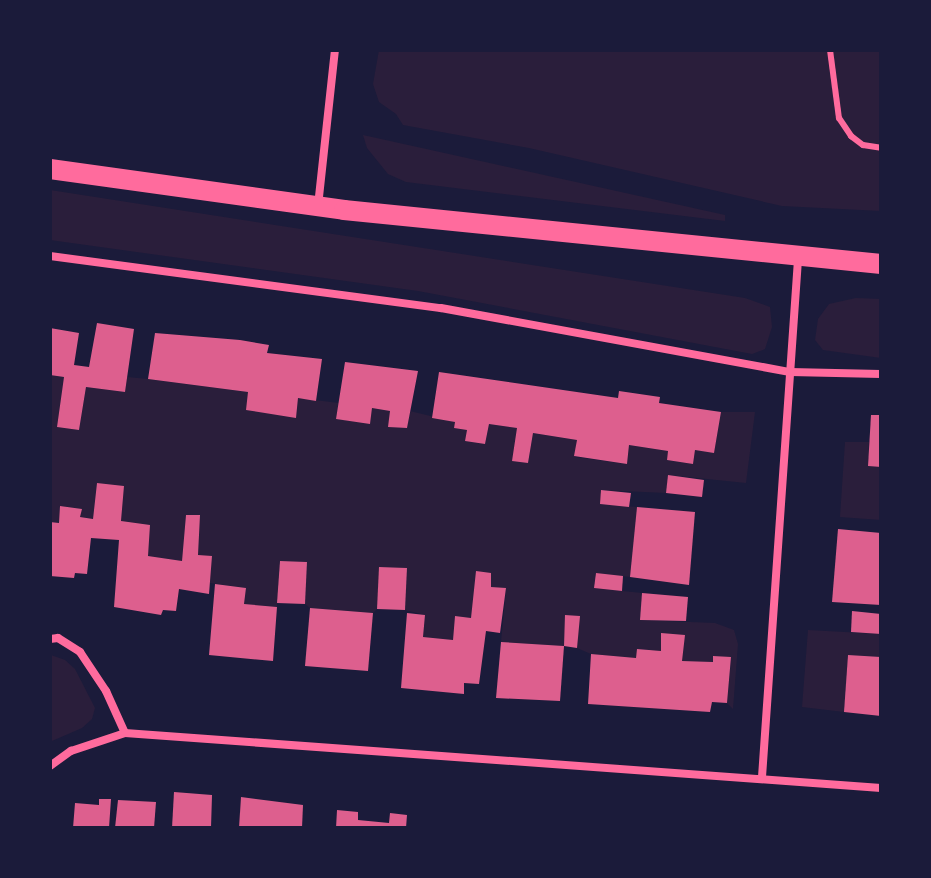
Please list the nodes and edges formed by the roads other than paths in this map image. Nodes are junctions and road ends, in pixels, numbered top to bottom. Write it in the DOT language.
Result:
graph roads {
  1 [pos="335,50"];
  2 [pos="830,50"];
  3 [pos="881,148"];
  4 [pos="50,169"];
  5 [pos="318,206"];
  6 [pos="50,256"];
  7 [pos="798,259"];
  8 [pos="881,264"];
  9 [pos="790,372"];
  10 [pos="881,374"];
  11 [pos="50,639"];
  12 [pos="125,733"];
  13 [pos="50,766"];
  14 [pos="762,777"];
  15 [pos="881,788"];
  1 -- 5 [label="street"];
  2 -- 3 [label="lane"];
  4 -- 5 [label="main road"];
  5 -- 7 [label="main road"];
  6 -- 9 [label="street"];
  7 -- 8 [label="main road"];
  7 -- 9 [label="street"];
  9 -- 10 [label="street"];
  9 -- 14 [label="street"];
  11 -- 12 [label="street"];
  12 -- 13 [label="street"];
  12 -- 14 [label="street"];
  14 -- 15 [label="street"];
}
